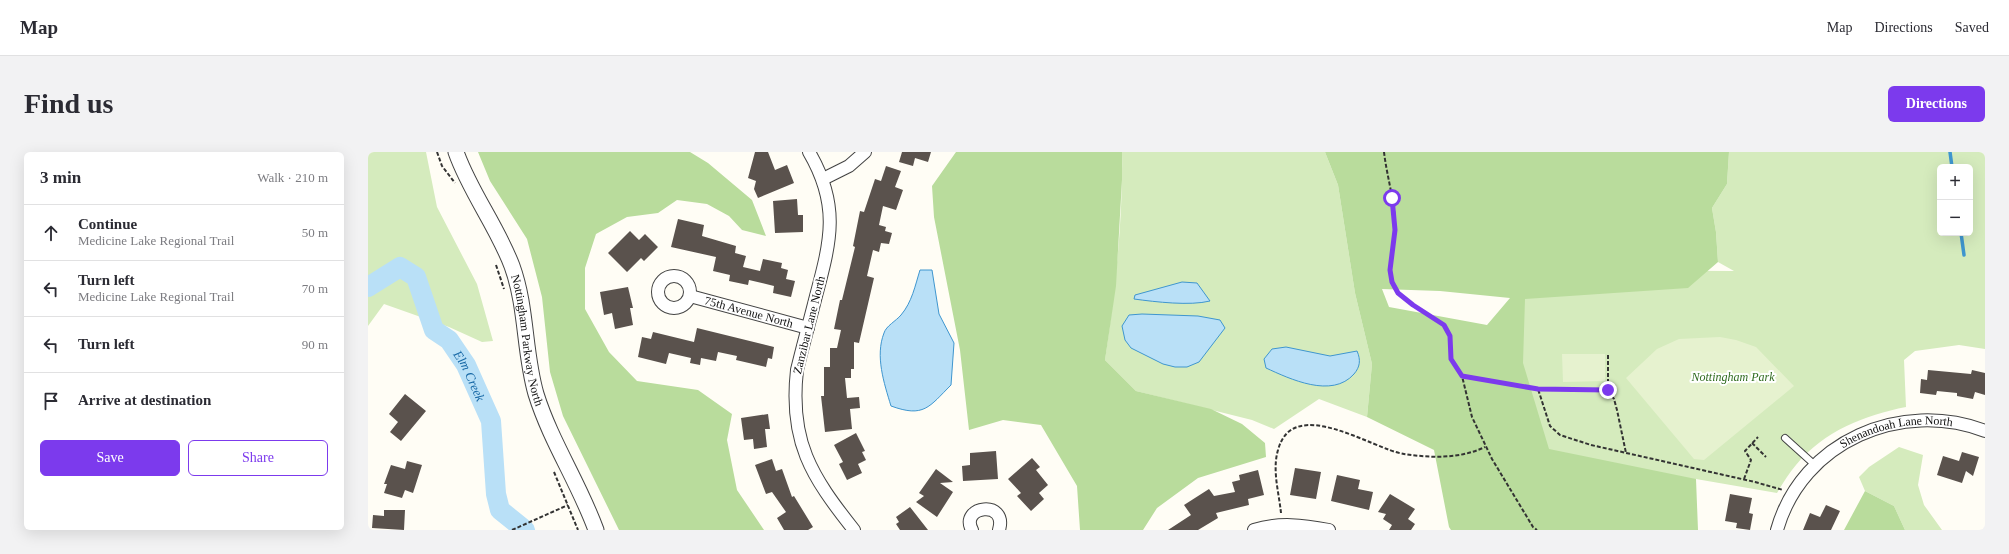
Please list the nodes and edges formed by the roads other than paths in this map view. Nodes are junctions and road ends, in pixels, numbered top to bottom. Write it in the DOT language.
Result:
graph roads {
  1 [pos="456,152"];
  2 [pos="810,152"];
  3 [pos="865,152"];
  4 [pos="823,179"];
  5 [pos="690,296"];
  6 [pos="808,328"];
  7 [pos="1985,431"];
  8 [pos="1786,438"];
  9 [pos="1816,466"];
  10 [pos="596,530"];
  11 [pos="854,530"];
  12 [pos="972,530"];
  13 [pos="999,530"];
  14 [pos="1254,530"];
  15 [pos="1328,530"];
  16 [pos="1777,530"];
  1 -- 10 [label="street, Nottingham Parkway North"];
  2 -- 4 [label="street, Zanzibar Lane North"];
  3 -- 4 [label="street"];
  4 -- 6 [label="street, Zanzibar Lane North"];
  5 -- 6 [label="street, 75th Avenue North"];
  6 -- 11 [label="street, Zanzibar Lane North"];
  7 -- 9 [label="street, Shenandoah Lane North"];
  8 -- 9 [label="lane"];
  9 -- 16 [label="street, Shenandoah Lane North"];
  12 -- 13 [label="street"];
  14 -- 15 [label="street"];
}
